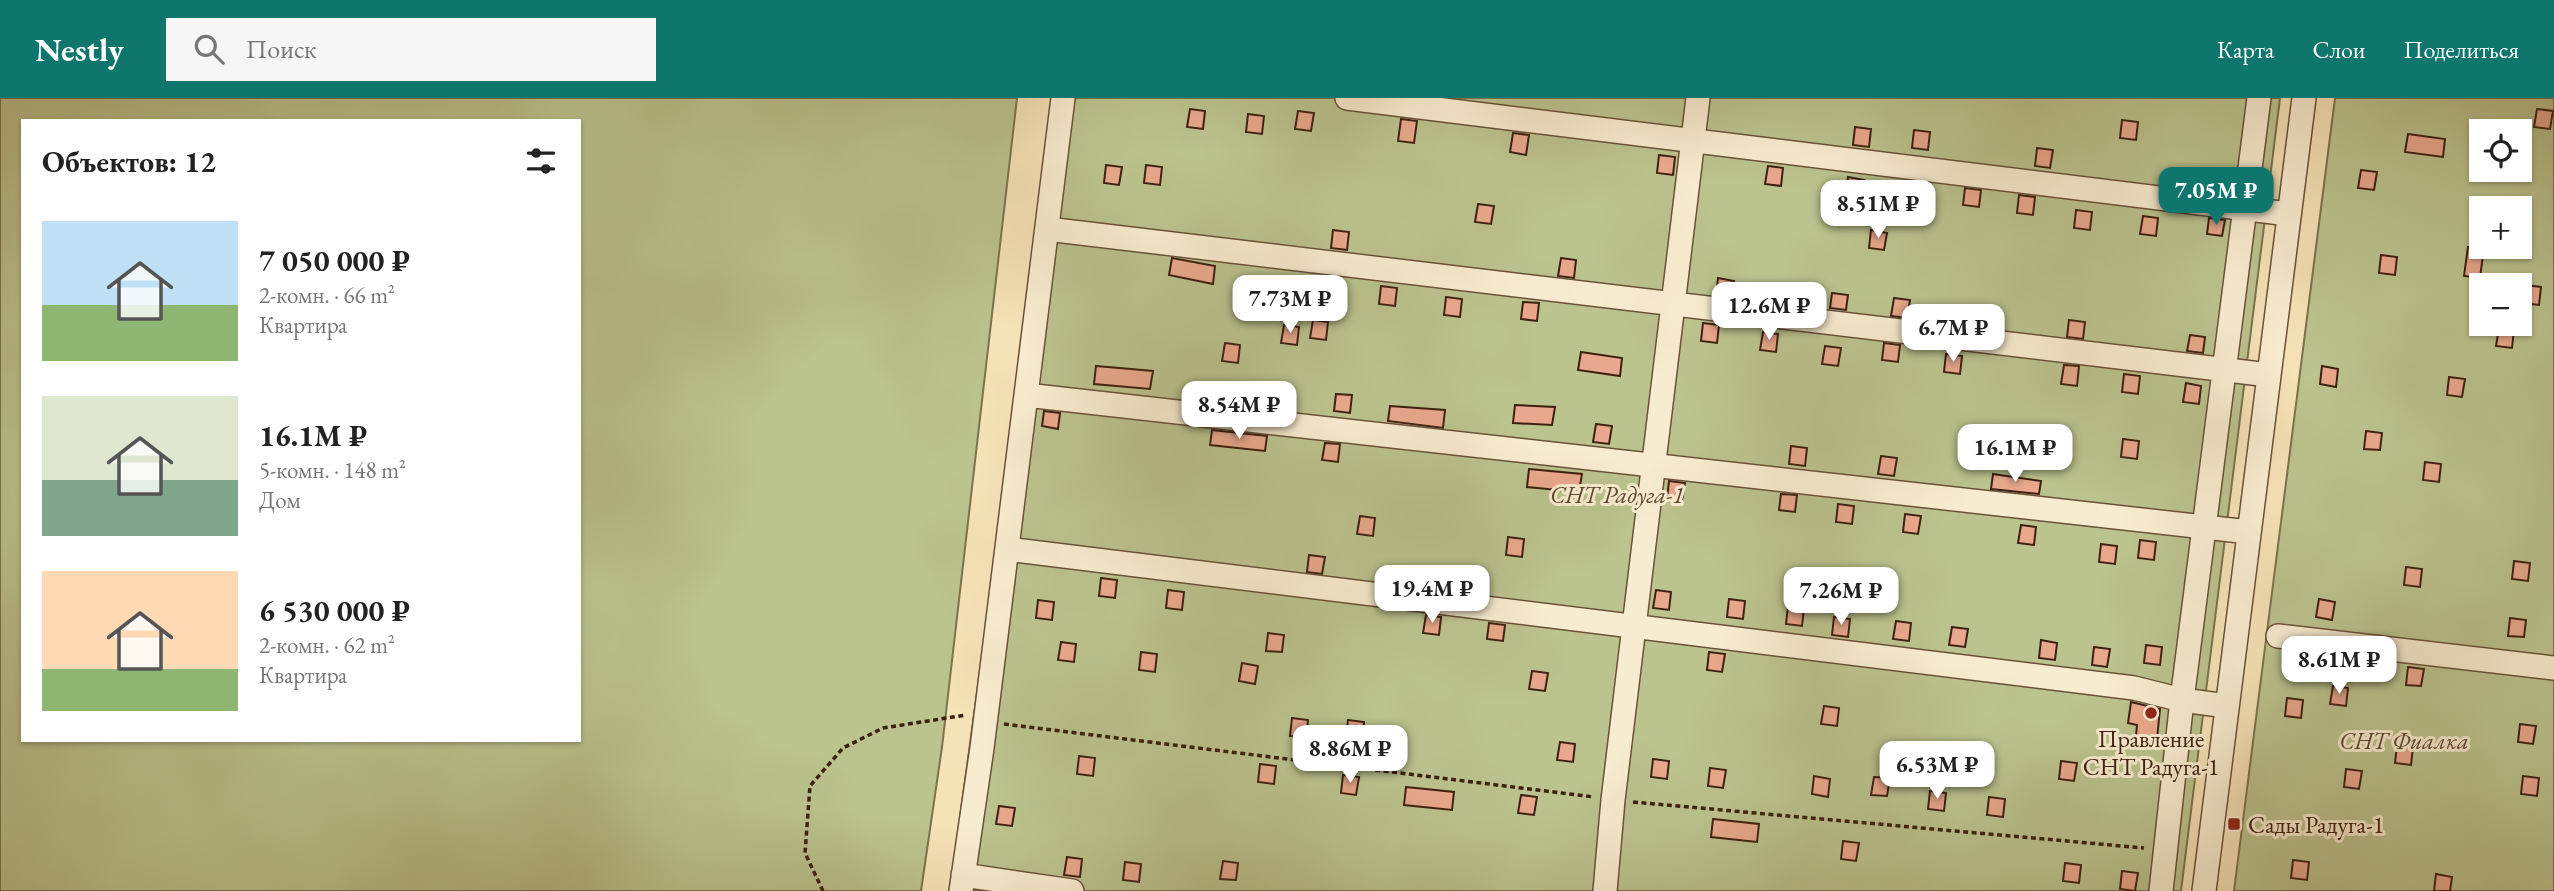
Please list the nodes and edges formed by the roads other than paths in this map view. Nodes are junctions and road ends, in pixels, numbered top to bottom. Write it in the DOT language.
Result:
graph roads {
  1 [pos="1063,98"];
  2 [pos="1347,98"];
  3 [pos="1698,98"];
  4 [pos="2259,98"];
  5 [pos="2304,98"];
  6 [pos="1693,141"];
  7 [pos="2245,209"];
  8 [pos="2289,214"];
  9 [pos="1047,229"];
  10 [pos="1673,304"];
  11 [pos="2224,370"];
  12 [pos="2269,375"];
  13 [pos="1026,395"];
  14 [pos="1654,465"];
  15 [pos="2204,527"];
  16 [pos="2249,533"];
  17 [pos="1007,549"];
  18 [pos="1634,626"];
  19 [pos="2278,636"];
  20 [pos="2554,668"];
  21 [pos="2182,700"];
  22 [pos="2227,706"];
  23 [pos="962,883"];
  24 [pos="1072,891"];
  25 [pos="1605,891"];
  26 [pos="2161,891"];
  27 [pos="2204,891"];
  1 -- 9 [label="street"];
  2 -- 6 [label="street"];
  3 -- 6 [label="street"];
  4 -- 7 [label="street"];
  5 -- 8 [label="street"];
  6 -- 7 [label="street"];
  6 -- 10 [label="street"];
  7 -- 8 [label="street"];
  7 -- 11 [label="street"];
  8 -- 12 [label="street"];
  9 -- 10 [label="street"];
  9 -- 13 [label="street"];
  10 -- 11 [label="street"];
  10 -- 14 [label="street"];
  11 -- 12 [label="street"];
  11 -- 15 [label="street"];
  12 -- 16 [label="street"];
  13 -- 14 [label="street"];
  13 -- 17 [label="street"];
  14 -- 15 [label="street"];
  14 -- 18 [label="street"];
  15 -- 16 [label="street"];
  15 -- 21 [label="street"];
  16 -- 22 [label="street"];
  17 -- 18 [label="street"];
  17 -- 23 [label="street"];
  18 -- 21 [label="street"];
  18 -- 25 [label="street"];
  19 -- 20 [label="street"];
  21 -- 22 [label="street"];
  21 -- 26 [label="street"];
  22 -- 27 [label="street"];
  23 -- 24 [label="street"];
}
